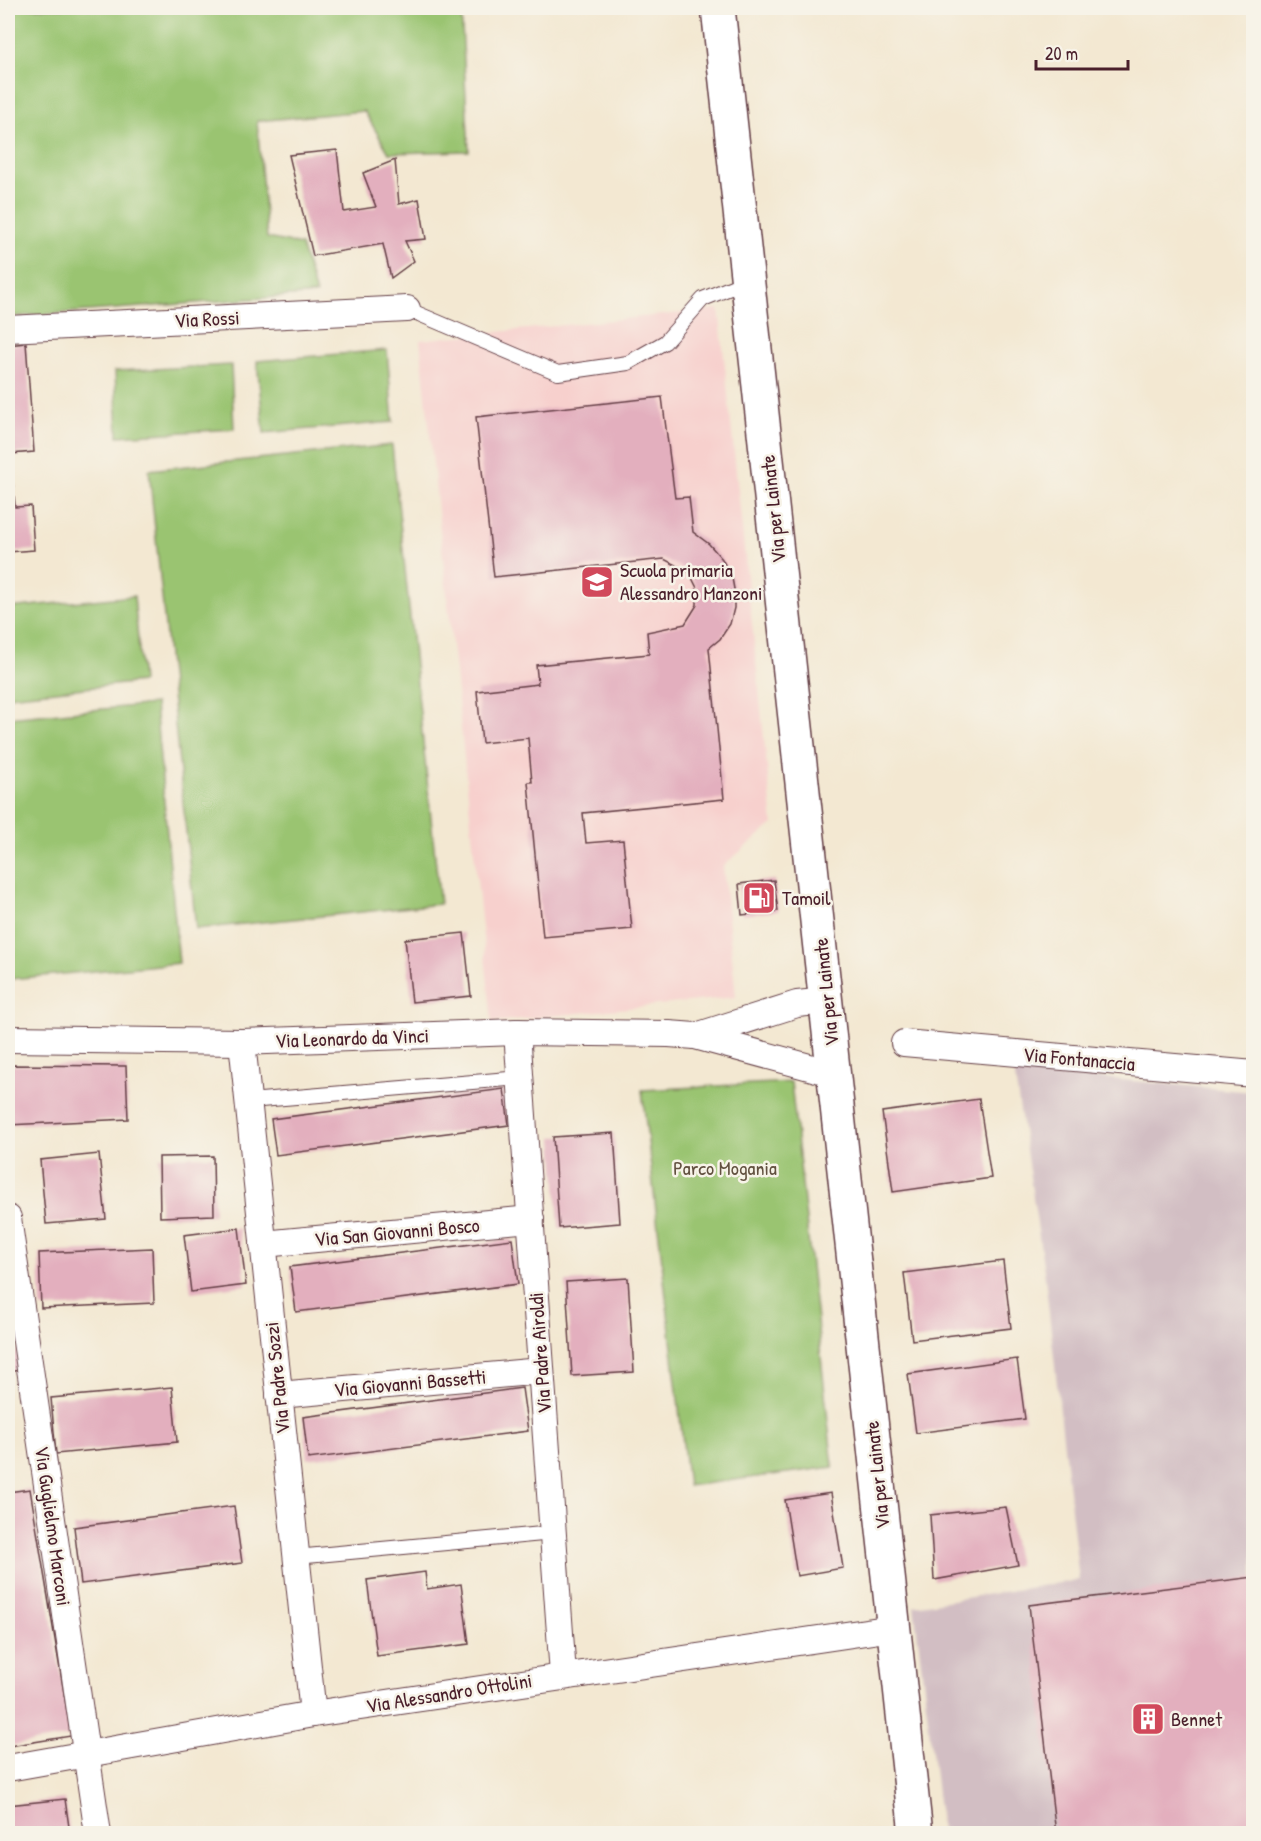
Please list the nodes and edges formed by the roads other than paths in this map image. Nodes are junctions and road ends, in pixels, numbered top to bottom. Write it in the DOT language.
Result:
graph roads {
  1 [pos="718,8"];
  2 [pos="748,281"];
  3 [pos="407,309"];
  4 [pos="8,329"];
  5 [pos="827,1001"];
  6 [pos="517,1032"];
  7 [pos="695,1036"];
  8 [pos="8,1039"];
  9 [pos="242,1042"];
  10 [pos="904,1043"];
  11 [pos="835,1074"];
  12 [pos="1254,1074"];
  13 [pos="520,1078"];
  14 [pos="249,1101"];
  15 [pos="8,1218"];
  16 [pos="531,1219"];
  17 [pos="264,1244"];
  18 [pos="542,1371"];
  19 [pos="279,1395"];
  20 [pos="553,1533"];
  21 [pos="296,1557"];
  22 [pos="892,1628"];
  23 [pos="563,1675"];
  24 [pos="313,1714"];
  25 [pos="87,1753"];
  26 [pos="8,1768"];
  27 [pos="98,1833"];
  28 [pos="916,1833"];
  1 -- 2 [label="street, Via per Lainate"];
  2 -- 3 [label="lane"];
  2 -- 5 [label="street, Via per Lainate"];
  3 -- 4 [label="street, Via Rossi"];
  5 -- 7 [label="street"];
  5 -- 11 [label="street, Via per Lainate"];
  6 -- 7 [label="street, Via Leonardo da Vinci"];
  6 -- 9 [label="street, Via Leonardo da Vinci"];
  6 -- 13 [label="street, Via Padre Airoldi"];
  7 -- 11 [label="street"];
  8 -- 9 [label="street, Via Leonardo da Vinci"];
  9 -- 14 [label="street, Via Padre Sozzi"];
  10 -- 12 [label="street, Via Fontanaccia"];
  11 -- 22 [label="street, Via per Lainate"];
  13 -- 14 [label="lane"];
  13 -- 16 [label="street, Via Padre Airoldi"];
  14 -- 17 [label="street, Via Padre Sozzi"];
  15 -- 25 [label="street, Via Guglielmo Marconi"];
  16 -- 17 [label="street, Via San Giovanni Bosco"];
  16 -- 18 [label="street, Via Padre Airoldi"];
  17 -- 19 [label="street, Via Padre Sozzi"];
  18 -- 19 [label="street, Via Giovanni Bassetti"];
  18 -- 20 [label="street, Via Padre Airoldi"];
  19 -- 21 [label="street, Via Padre Sozzi"];
  20 -- 21 [label="lane"];
  20 -- 23 [label="street, Via Padre Airoldi"];
  21 -- 24 [label="street, Via Padre Sozzi"];
  22 -- 23 [label="street, Via Alessandro Ottolini"];
  22 -- 28 [label="street, Via per Lainate"];
  23 -- 24 [label="street, Via Alessandro Ottolini"];
  24 -- 25 [label="street, Via Alessandro Ottolini"];
  25 -- 26 [label="street, Via Alessandro Ottolini"];
  25 -- 27 [label="street, Via Guglielmo Marconi"];
}
